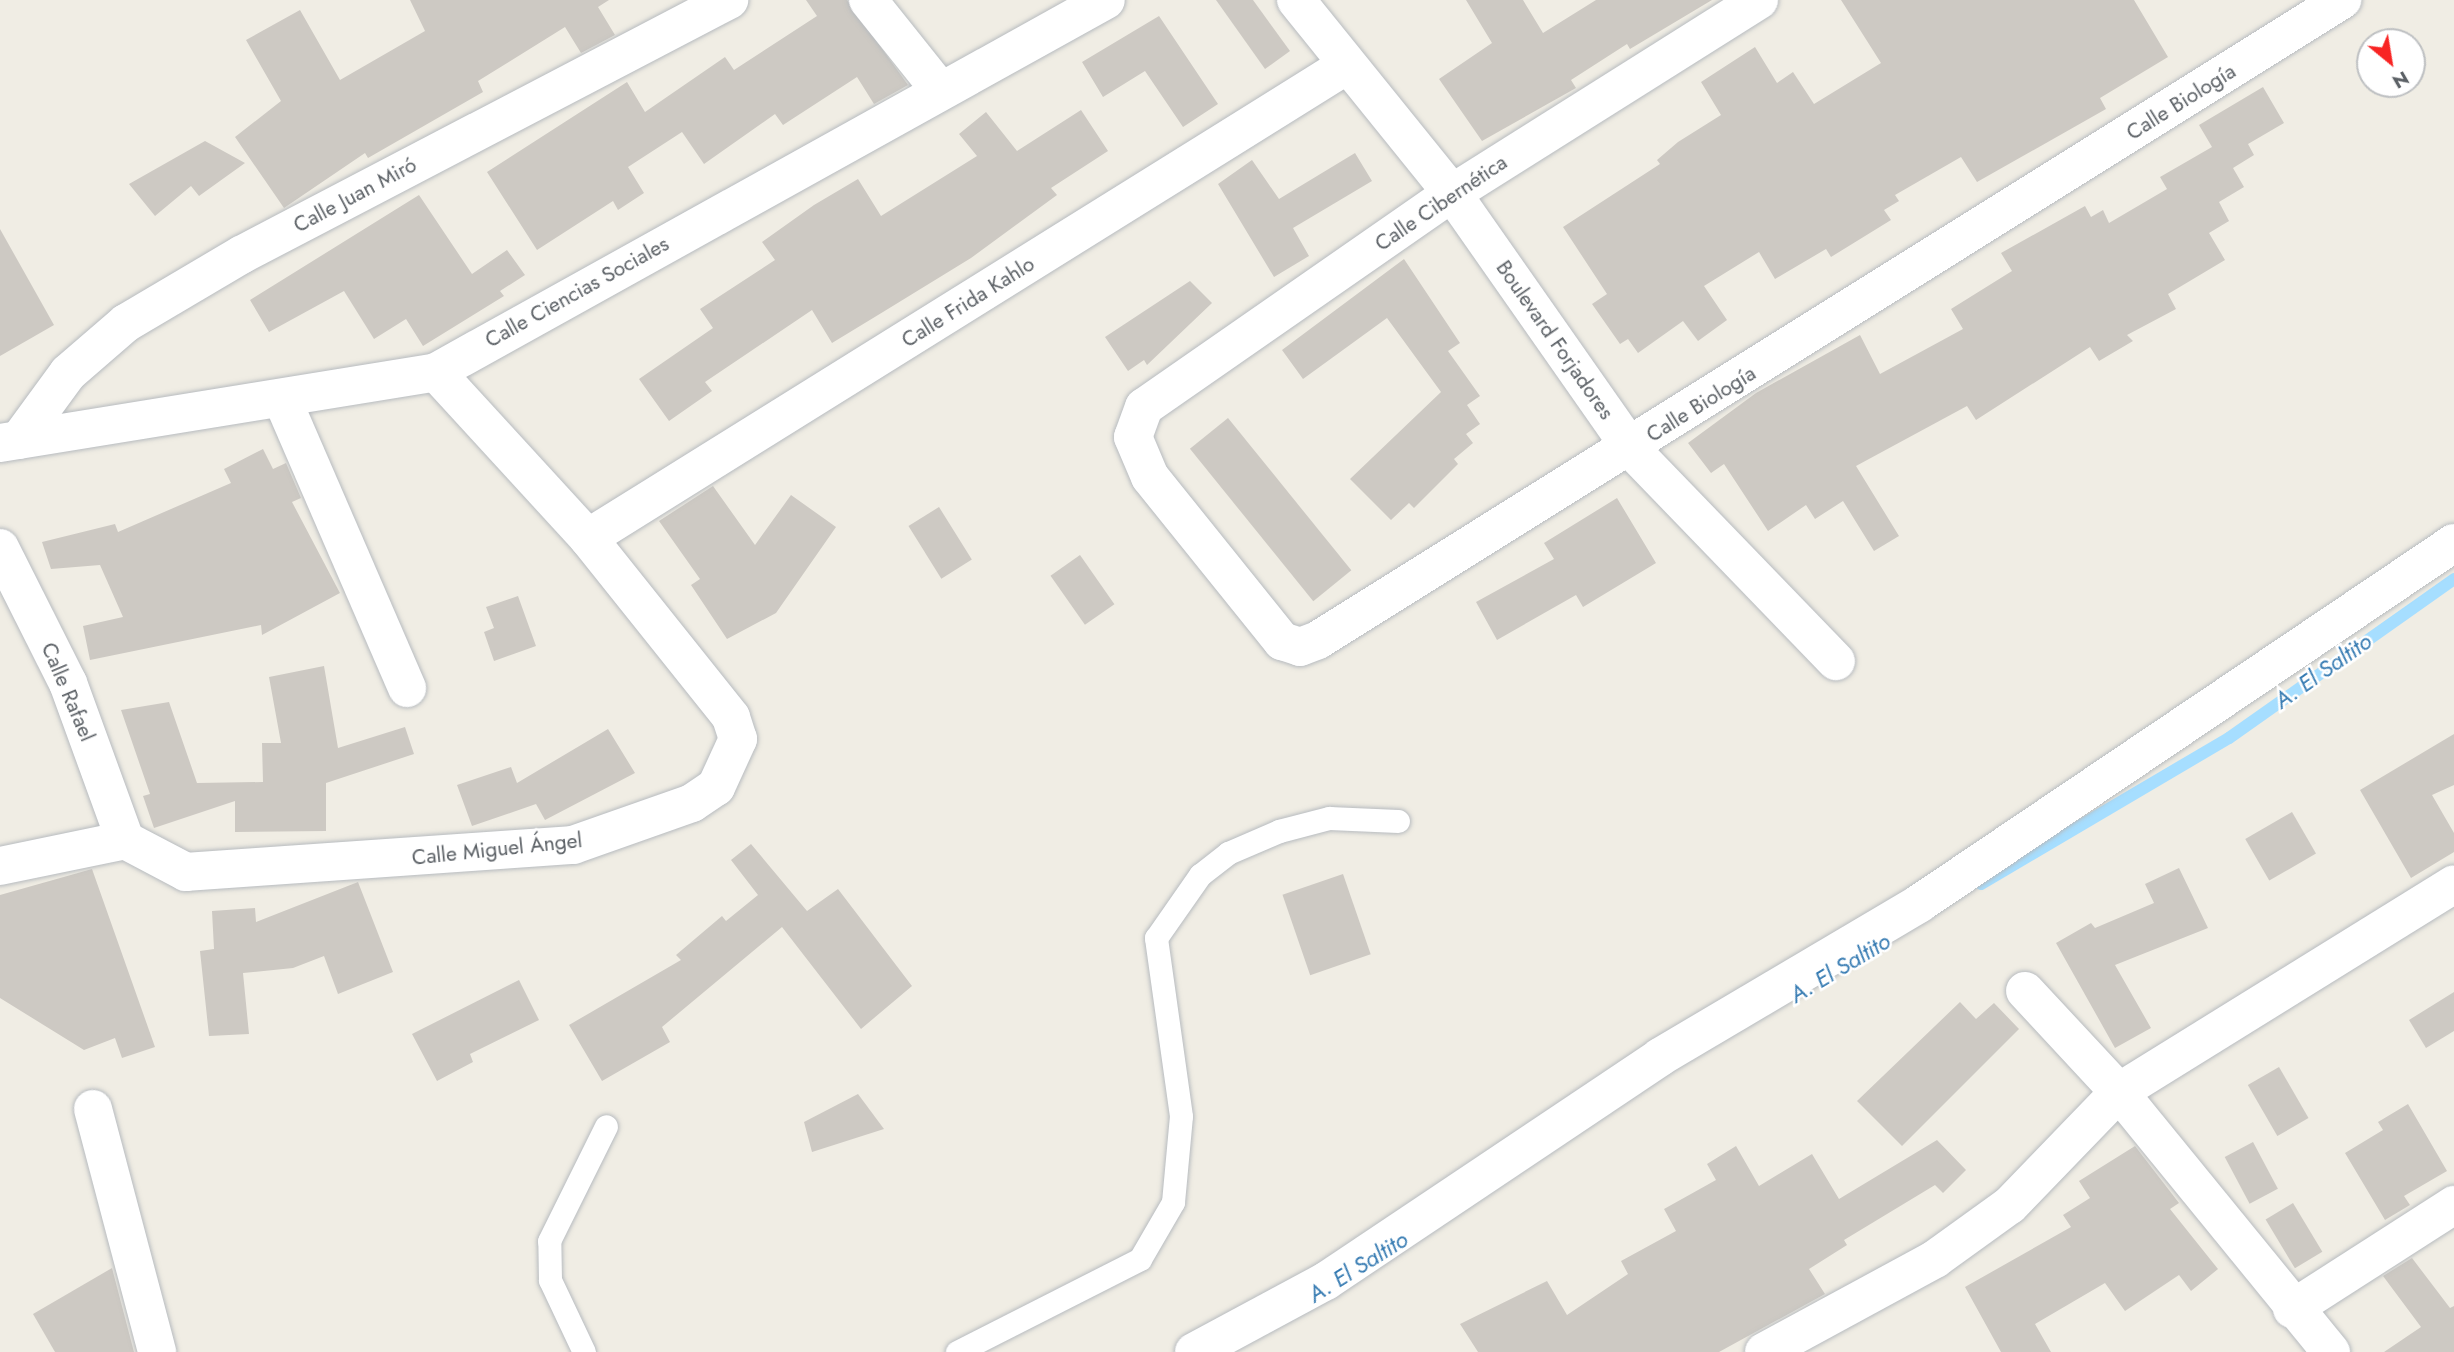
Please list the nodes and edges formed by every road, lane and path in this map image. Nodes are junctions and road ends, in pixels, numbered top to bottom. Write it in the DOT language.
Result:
graph roads {
  1 [pos="729,0"];
  2 [pos="868,0"];
  3 [pos="1107,0"];
  4 [pos="1296,0"];
  5 [pos="1759,0"];
  6 [pos="2342,0"];
  7 [pos="1347,65"];
  8 [pos="939,89"];
  9 [pos="1452,193"];
  10 [pos="436,372"];
  11 [pos="282,399"];
  12 [pos="1135,422"];
  13 [pos="10,442"];
  14 [pos="1631,449"];
  15 [pos="588,538"];
  16 [pos="2454,543"];
  17 [pos="0,548"];
  18 [pos="1836,661"];
  19 [pos="407,688"];
  20 [pos="1398,821"];
  21 [pos="125,840"];
  22 [pos="0,866"];
  23 [pos="2454,884"];
  24 [pos="2025,991"];
  25 [pos="2119,1092"];
  26 [pos="93,1109"];
  27 [pos="606,1126"];
  28 [pos="2454,1205"];
  29 [pos="2292,1308"];
  30 [pos="158,1352"];
  31 [pos="584,1352"];
  32 [pos="957,1352"];
  33 [pos="1194,1352"];
  34 [pos="1764,1352"];
  35 [pos="2331,1352"];
  1 -- 13 [label="street, Calle Juan Miró"];
  2 -- 8 [label="street"];
  3 -- 8 [label="street, Calle Ciencias Sociales"];
  4 -- 7 [label="street, Boulevard Forjadores"];
  5 -- 9 [label="street, Calle Cibernética"];
  6 -- 14 [label="street, Calle Biología"];
  7 -- 9 [label="street, Boulevard Forjadores"];
  7 -- 15 [label="street, Calle Frida Kahlo"];
  8 -- 10 [label="street, Calle Ciencias Sociales"];
  9 -- 12 [label="street, Calle Cibernética"];
  9 -- 14 [label="street, Boulevard Forjadores"];
  10 -- 11 [label="street, Calle Ciencias Sociales"];
  10 -- 15 [label="street, Calle Miguel Ángel"];
  11 -- 13 [label="street, Calle Ciencias Sociales"];
  11 -- 19 [label="street"];
  12 -- 14 [label="street, Calle Biología"];
  14 -- 18 [label="street, Boulevard Forjadores"];
  15 -- 21 [label="street, Calle Miguel Ángel"];
  16 -- 33 [label="street"];
  17 -- 21 [label="street, Calle Rafael"];
  20 -- 32 [label="lane"];
  21 -- 22 [label="street"];
  23 -- 25 [label="street"];
  24 -- 25 [label="street"];
  25 -- 29 [label="street"];
  25 -- 34 [label="street"];
  26 -- 30 [label="street"];
  27 -- 31 [label="lane"];
  28 -- 29 [label="street"];
  29 -- 35 [label="street"];
}
